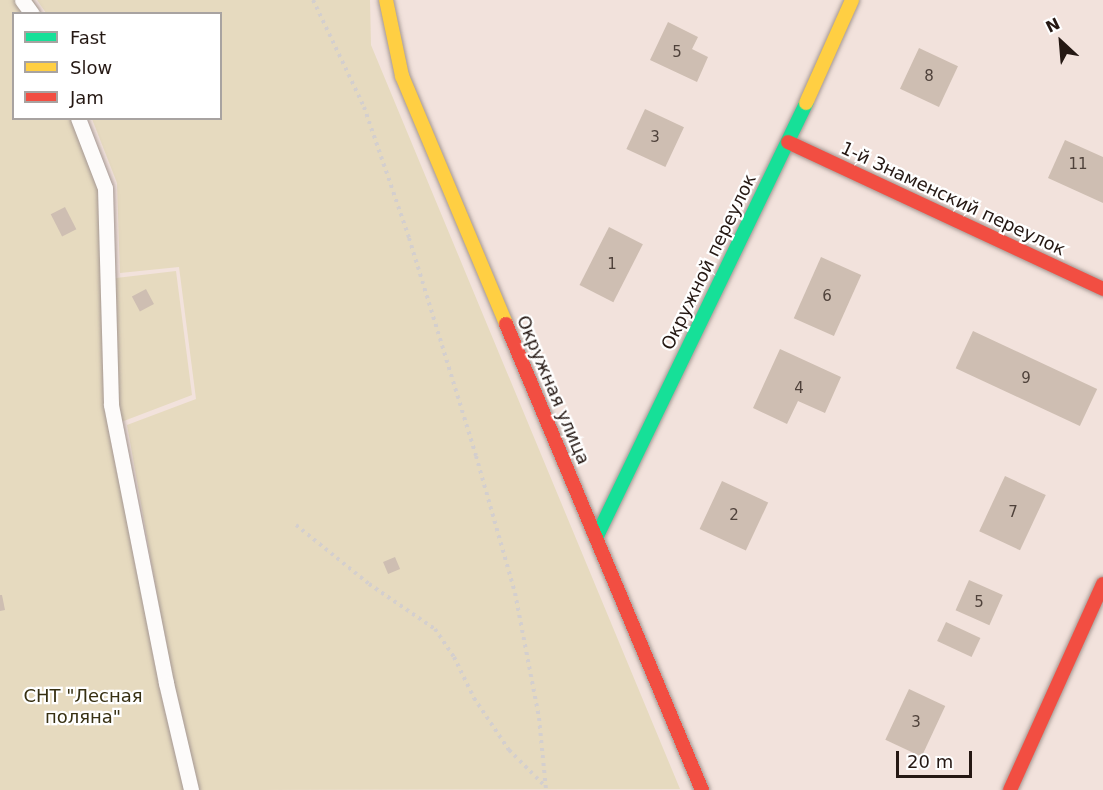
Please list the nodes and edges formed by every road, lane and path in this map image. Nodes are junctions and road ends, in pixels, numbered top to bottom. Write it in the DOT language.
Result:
graph roads {
  1 [pos="313,0"];
  2 [pos="386,0"];
  3 [pos="852,0"];
  4 [pos="79,120"];
  5 [pos="788,142"];
  6 [pos="1103,289"];
  7 [pos="296,525"];
  8 [pos="596,538"];
  9 [pos="1103,584"];
  10 [pos="546,788"];
  11 [pos="191,790"];
  12 [pos="702,790"];
  13 [pos="1010,790"];
  1 -- 10 [label="path"];
  2 -- 8 [label="street, Окружная улица"];
  3 -- 5 [label="street, Окружной переулок"];
  4 -- 11 [label="lane"];
  5 -- 6 [label="street, 1-й Знаменский переулок"];
  5 -- 8 [label="street, Окружной переулок"];
  7 -- 10 [label="path"];
  8 -- 12 [label="street, Окружная улица"];
  9 -- 13 [label="street"];
}
